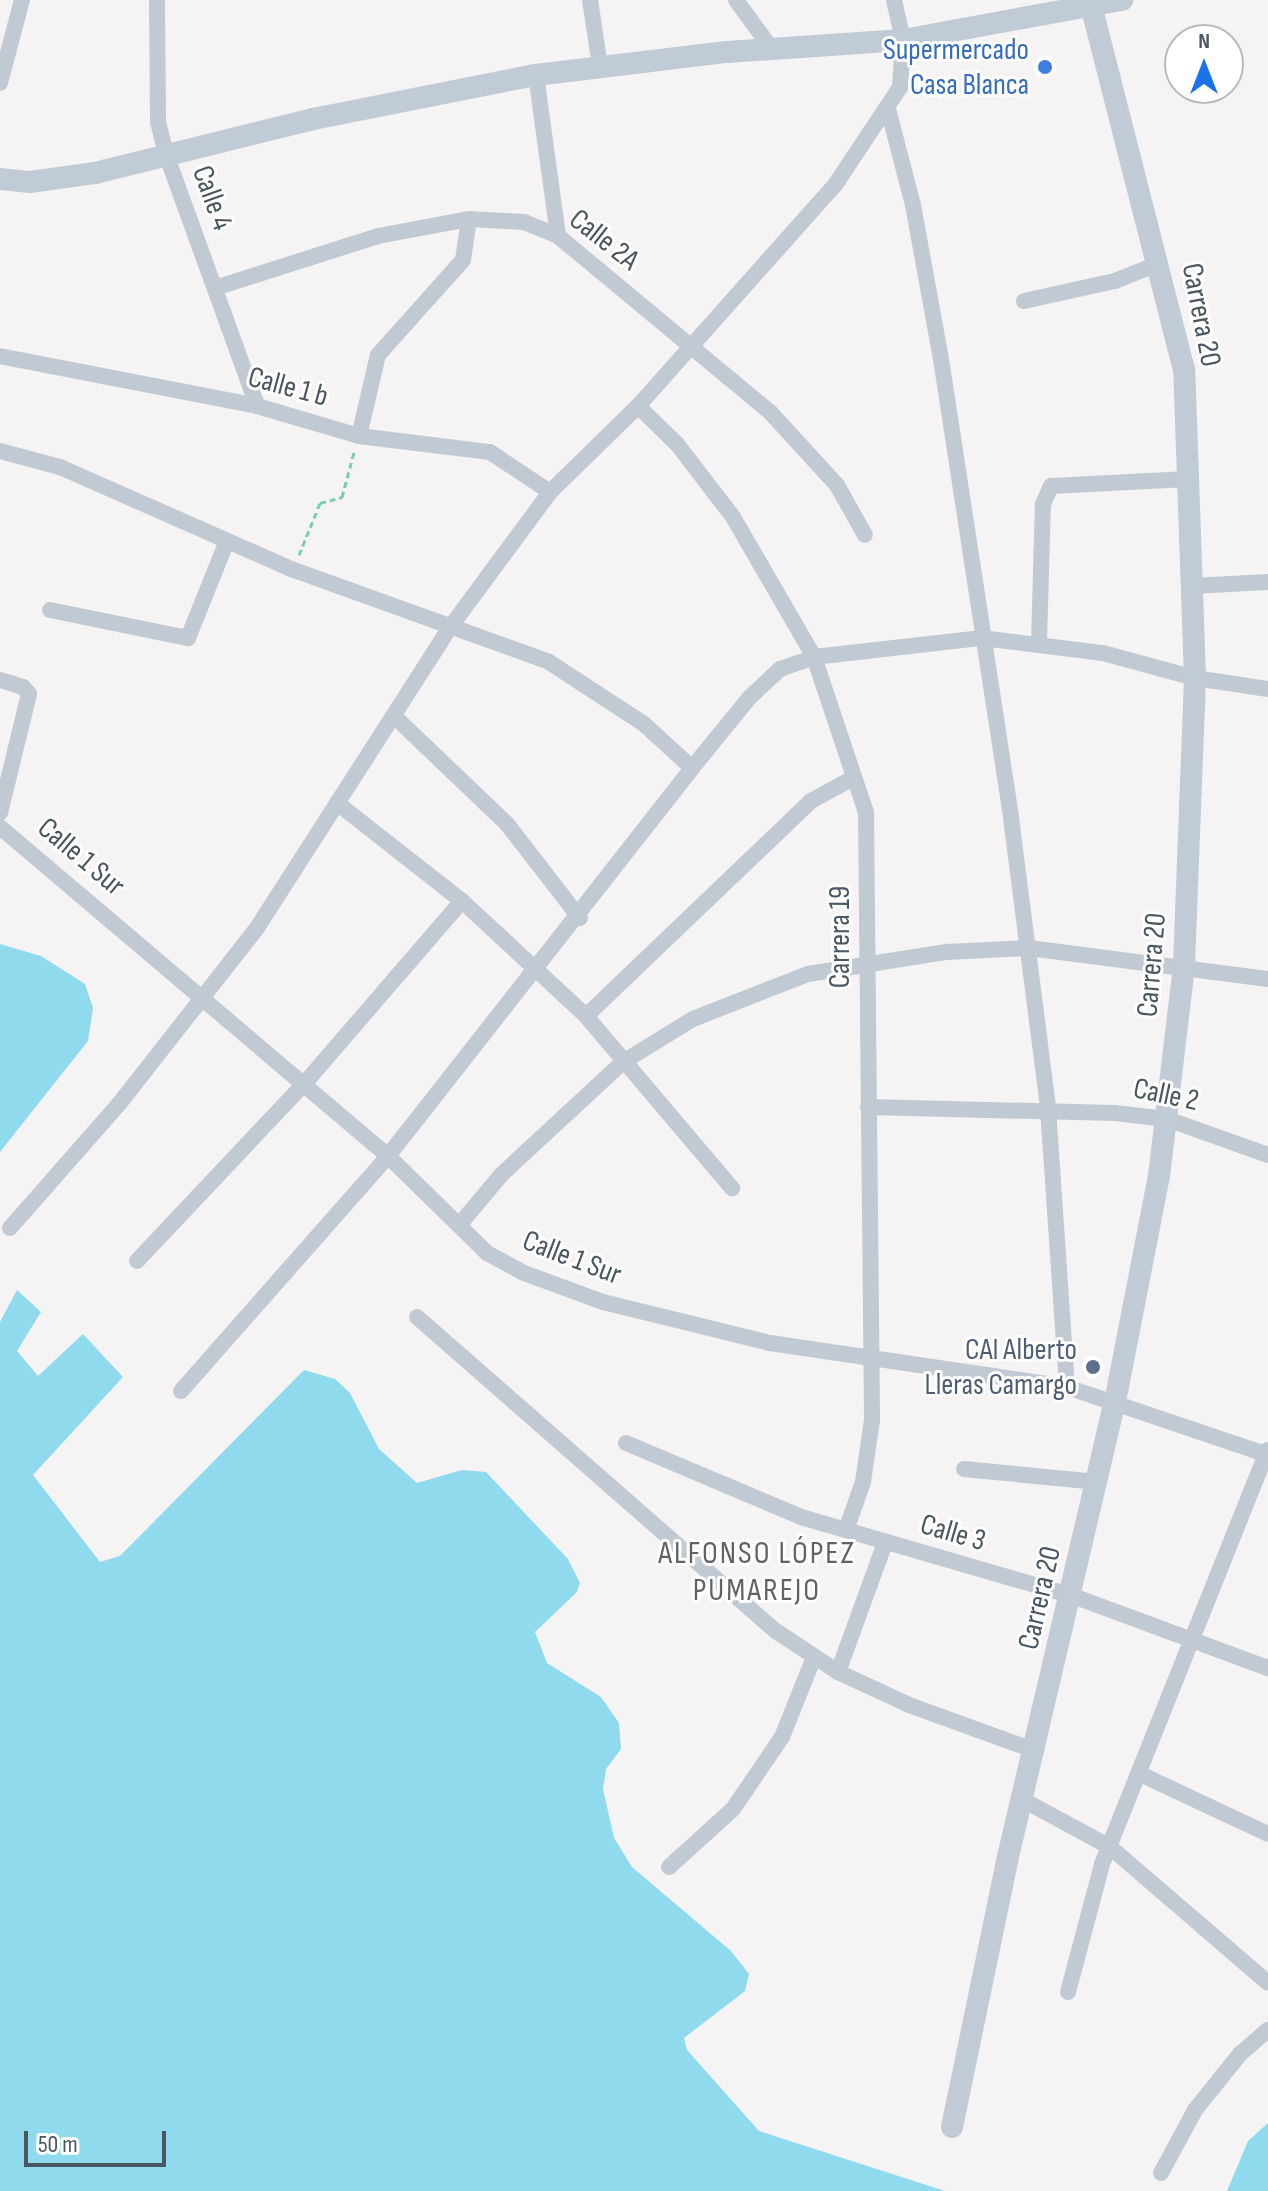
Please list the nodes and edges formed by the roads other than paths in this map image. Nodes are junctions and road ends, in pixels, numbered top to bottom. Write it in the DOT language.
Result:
graph roads {
  1 [pos="22,0"];
  2 [pos="590,0"];
  3 [pos="736,0"];
  4 [pos="894,0"];
  5 [pos="1122,0"];
  6 [pos="159,1"];
  7 [pos="1091,3"];
  8 [pos="903,40"];
  9 [pos="771,48"];
  10 [pos="600,66"];
  11 [pos="536,75"];
  12 [pos="0,83"];
  13 [pos="888,109"];
  14 [pos="166,154"];
  15 [pos="0,179"];
  16 [pos="469,219"];
  17 [pos="558,236"];
  18 [pos="1160,263"];
  19 [pos="215,288"];
  20 [pos="1024,301"];
  21 [pos="689,347"];
  22 [pos="0,356"];
  23 [pos="257,406"];
  24 [pos="638,406"];
  25 [pos="359,436"];
  26 [pos="0,451"];
  27 [pos="1188,479"];
  28 [pos="550,492"];
  29 [pos="865,535"];
  30 [pos="227,541"];
  31 [pos="1268,582"];
  32 [pos="1192,586"];
  33 [pos="50,610"];
  34 [pos="451,626"];
  35 [pos="982,638"];
  36 [pos="1039,643"];
  37 [pos="814,657"];
  38 [pos="1195,678"];
  39 [pos="0,680"];
  40 [pos="1268,689"];
  41 [pos="394,716"];
  42 [pos="692,768"];
  43 [pos="853,778"];
  44 [pos="337,803"];
  45 [pos="0,813"];
  46 [pos="0,827"];
  47 [pos="462,901"];
  48 [pos="580,918"];
  49 [pos="1029,948"];
  50 [pos="867,962"];
  51 [pos="1184,965"];
  52 [pos="534,971"];
  53 [pos="1268,979"];
  54 [pos="203,998"];
  55 [pos="586,1016"];
  56 [pos="623,1062"];
  57 [pos="304,1084"];
  58 [pos="868,1107"];
  59 [pos="1048,1108"];
  60 [pos="1167,1119"];
  61 [pos="1268,1155"];
  62 [pos="388,1156"];
  63 [pos="732,1188"];
  64 [pos="460,1224"];
  65 [pos="10,1228"];
  66 [pos="137,1261"];
  67 [pos="417,1317"];
  68 [pos="869,1358"];
  69 [pos="1067,1387"];
  70 [pos="181,1391"];
  71 [pos="1115,1402"];
  72 [pos="626,1443"];
  73 [pos="1267,1453"];
  74 [pos="964,1469"];
  75 [pos="1097,1482"];
  76 [pos="846,1530"];
  77 [pos="885,1543"];
  78 [pos="1073,1596"];
  79 [pos="1190,1639"];
  80 [pos="814,1657"];
  81 [pos="1268,1668"];
  82 [pos="838,1672"];
  83 [pos="1036,1751"];
  84 [pos="1140,1774"];
  85 [pos="1025,1801"];
  86 [pos="1268,1834"];
  87 [pos="1110,1847"];
  88 [pos="669,1867"];
  89 [pos="1268,1983"];
  90 [pos="1068,1992"];
  91 [pos="1268,2030"];
  92 [pos="952,2127"];
  93 [pos="1161,2173"];
  1 -- 12 [label="street"];
  2 -- 10 [label="street"];
  3 -- 9 [label="street"];
  4 -- 8 [label="street"];
  5 -- 7 [label="street"];
  6 -- 14 [label="street, Calle 4"];
  7 -- 8 [label="street"];
  7 -- 18 [label="street, Carrera 20"];
  8 -- 9 [label="street"];
  8 -- 13 [label="street"];
  9 -- 10 [label="street"];
  10 -- 11 [label="street"];
  11 -- 14 [label="street"];
  11 -- 17 [label="street"];
  13 -- 21 [label="street"];
  13 -- 35 [label="street"];
  14 -- 15 [label="street"];
  14 -- 19 [label="street, Calle 4"];
  16 -- 17 [label="street, Calle 2A"];
  16 -- 19 [label="street, Calle 2A"];
  16 -- 25 [label="street"];
  17 -- 21 [label="street, Calle 2A"];
  18 -- 20 [label="street"];
  18 -- 27 [label="street, Carrera 20"];
  19 -- 23 [label="street, Calle 4"];
  21 -- 24 [label="street"];
  21 -- 29 [label="street, Calle 2A"];
  22 -- 23 [label="street, Calle 1 b"];
  23 -- 25 [label="street, Calle 1 b"];
  24 -- 28 [label="street"];
  24 -- 37 [label="street, Carrera 19"];
  25 -- 28 [label="street, Calle 1 b"];
  26 -- 30 [label="street"];
  27 -- 32 [label="street, Carrera 20"];
  27 -- 36 [label="street"];
  28 -- 34 [label="street"];
  30 -- 33 [label="street"];
  30 -- 34 [label="street"];
  31 -- 32 [label="street"];
  32 -- 38 [label="street, Carrera 20"];
  34 -- 41 [label="street"];
  34 -- 42 [label="street"];
  35 -- 36 [label="street"];
  35 -- 37 [label="street"];
  35 -- 49 [label="street"];
  36 -- 38 [label="street"];
  37 -- 42 [label="street"];
  37 -- 43 [label="street, Carrera 19"];
  38 -- 40 [label="street"];
  38 -- 51 [label="street, Carrera 20"];
  39 -- 45 [label="street"];
  41 -- 44 [label="street"];
  41 -- 48 [label="street"];
  42 -- 48 [label="street"];
  43 -- 50 [label="street, Carrera 19"];
  43 -- 55 [label="street"];
  44 -- 47 [label="street"];
  44 -- 54 [label="street"];
  46 -- 54 [label="street, Calle 1 Sur"];
  47 -- 52 [label="street"];
  47 -- 57 [label="street"];
  48 -- 52 [label="street"];
  49 -- 50 [label="street"];
  49 -- 51 [label="street"];
  49 -- 59 [label="street"];
  50 -- 56 [label="street"];
  50 -- 58 [label="street, Carrera 19"];
  51 -- 53 [label="street"];
  51 -- 60 [label="street, Carrera 20"];
  52 -- 55 [label="street"];
  52 -- 62 [label="street"];
  54 -- 57 [label="street, Calle 1 Sur"];
  54 -- 65 [label="street"];
  55 -- 56 [label="street"];
  56 -- 63 [label="street"];
  56 -- 64 [label="street"];
  57 -- 62 [label="street, Calle 1 Sur"];
  57 -- 66 [label="street"];
  58 -- 59 [label="street, Calle 2"];
  58 -- 68 [label="street, Carrera 19"];
  59 -- 60 [label="street, Calle 2"];
  59 -- 69 [label="street"];
  60 -- 61 [label="street, Calle 2"];
  60 -- 71 [label="street, Carrera 20"];
  62 -- 64 [label="street, Calle 1 Sur"];
  62 -- 70 [label="street"];
  64 -- 68 [label="street, Calle 1 Sur"];
  67 -- 80 [label="street"];
  68 -- 69 [label="street, Calle 1 Sur"];
  68 -- 76 [label="street, Carrera 19"];
  69 -- 71 [label="street, Calle 1 Sur"];
  71 -- 73 [label="street, Calle 1 Sur"];
  71 -- 75 [label="street, Carrera 20"];
  72 -- 76 [label="street, Calle 3"];
  73 -- 79 [label="street"];
  74 -- 75 [label="street"];
  75 -- 78 [label="street, Carrera 20"];
  76 -- 77 [label="street, Calle 3"];
  77 -- 78 [label="street, Calle 3"];
  77 -- 82 [label="street"];
  78 -- 79 [label="street, Calle 3"];
  78 -- 83 [label="street, Carrera 20"];
  79 -- 81 [label="street, Calle 3"];
  79 -- 84 [label="street"];
  80 -- 82 [label="street"];
  80 -- 88 [label="street"];
  82 -- 83 [label="street"];
  83 -- 85 [label="street, Carrera 20"];
  84 -- 86 [label="street"];
  84 -- 87 [label="street"];
  85 -- 87 [label="street"];
  85 -- 92 [label="street, Carrera 20"];
  87 -- 89 [label="street"];
  87 -- 90 [label="street"];
  91 -- 93 [label="street"];
}
